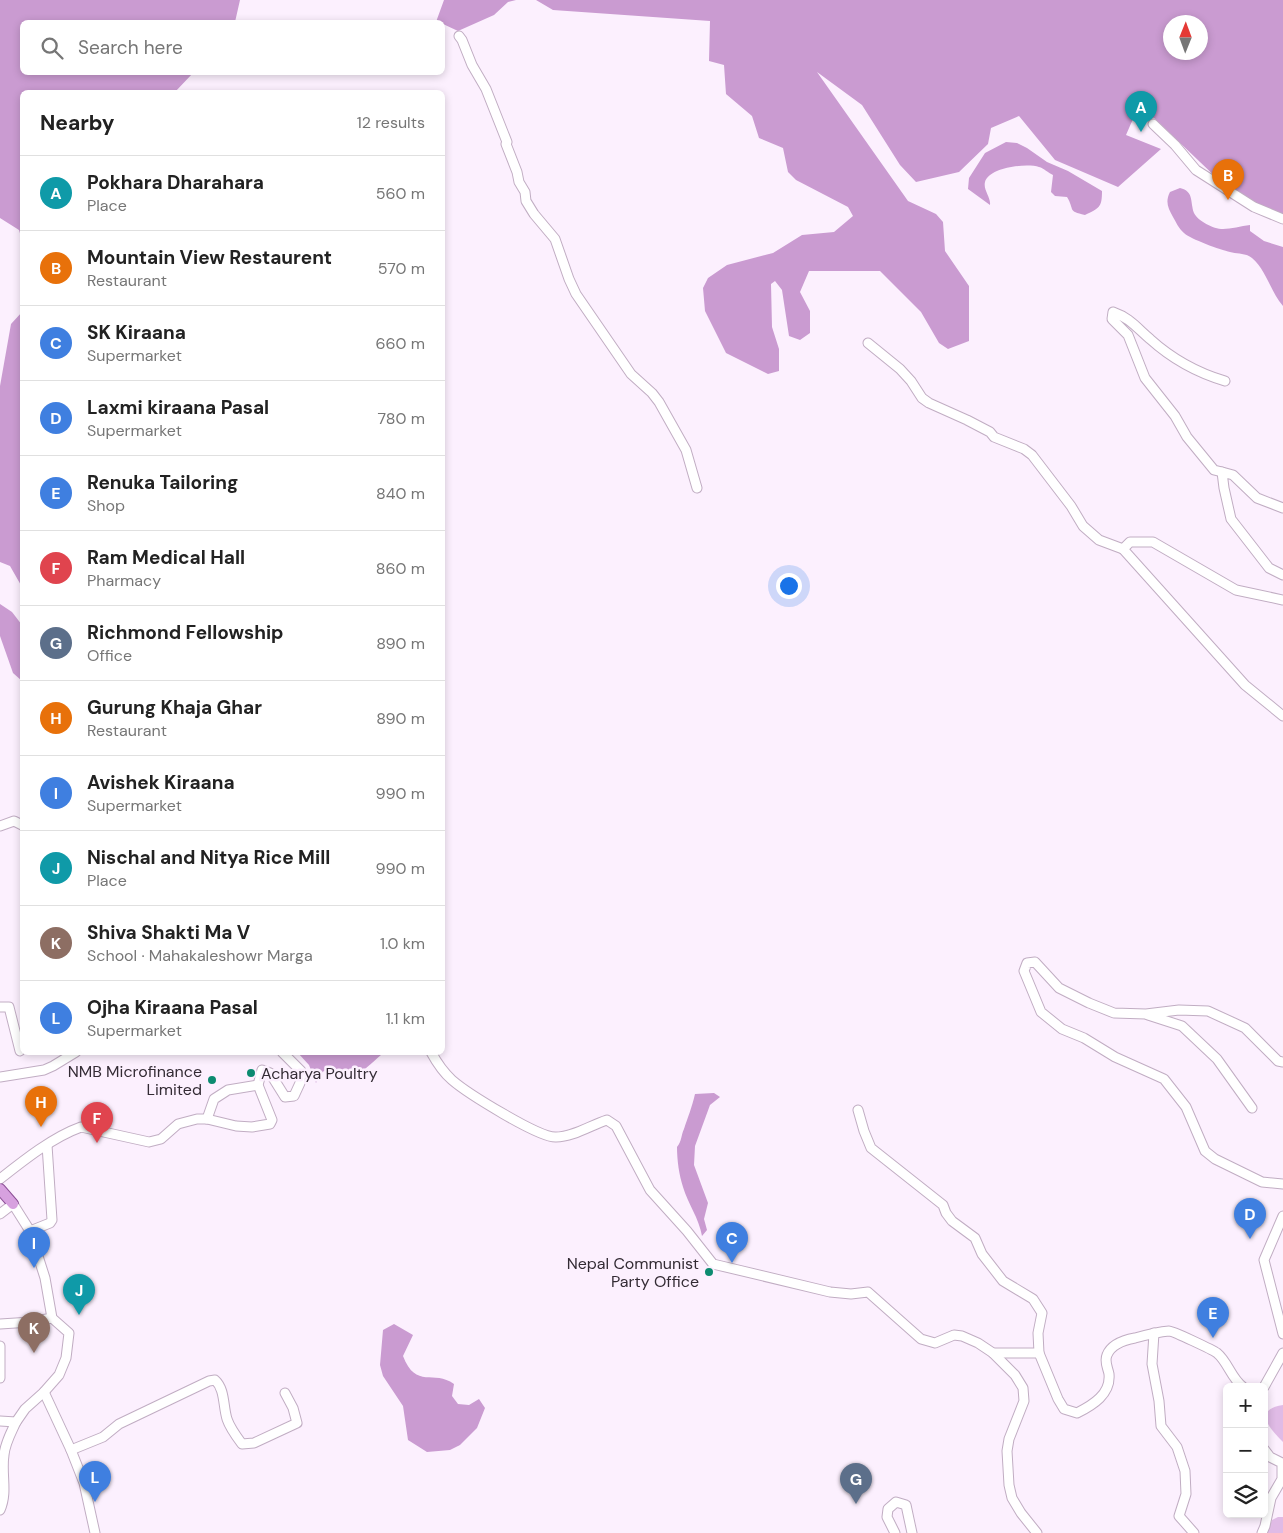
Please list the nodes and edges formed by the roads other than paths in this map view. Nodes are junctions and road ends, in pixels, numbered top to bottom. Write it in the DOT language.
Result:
graph roads {
  1 [pos="459,36"];
  2 [pos="1153,124"];
  3 [pos="1283,219"];
  4 [pos="868,343"];
  5 [pos="1225,382"];
  6 [pos="1222,472"];
  7 [pos="697,488"];
  8 [pos="1283,508"];
  9 [pos="1122,550"];
  10 [pos="1283,574"];
  11 [pos="1283,600"];
  12 [pos="1283,716"];
  13 [pos="20,824"];
  14 [pos="0,826"];
  15 [pos="0,1007"];
  16 [pos="1146,1014"];
  17 [pos="20,1052"];
  18 [pos="71,1055"];
  19 [pos="285,1055"];
  20 [pos="433,1055"];
  21 [pos="1283,1062"];
  22 [pos="0,1077"];
  23 [pos="258,1085"];
  24 [pos="1252,1108"];
  25 [pos="858,1110"];
  26 [pos="207,1118"];
  27 [pos="47,1145"];
  28 [pos="0,1179"];
  29 [pos="1283,1184"];
  30 [pos="0,1189"];
  31 [pos="12,1204"];
  32 [pos="0,1214"];
  33 [pos="1283,1216"];
  34 [pos="30,1231"];
  35 [pos="52,1318"];
  36 [pos="0,1324"];
  37 [pos="1154,1333"];
  38 [pos="1283,1334"];
  39 [pos="0,1346"];
  40 [pos="993,1352"];
  41 [pos="1283,1353"];
  42 [pos="1039,1354"];
  43 [pos="0,1378"];
  44 [pos="1238,1383"];
  45 [pos="1266,1383"];
  46 [pos="44,1392"];
  47 [pos="285,1393"];
  48 [pos="0,1421"];
  49 [pos="16,1422"];
  50 [pos="71,1450"];
  51 [pos="1268,1454"];
  52 [pos="0,1510"];
  53 [pos="95,1533"];
  54 [pos="895,1533"];
  55 [pos="912,1533"];
  56 [pos="1037,1533"];
  57 [pos="1194,1533"];
  58 [pos="1262,1533"];
  1 -- 7 [label="street"];
  2 -- 3 [label="street"];
  4 -- 9 [label="street"];
  5 -- 6 [label="street"];
  6 -- 8 [label="street"];
  6 -- 10 [label="street"];
  9 -- 11 [label="street"];
  9 -- 12 [label="street"];
  13 -- 14 [label="street"];
  15 -- 17 [label="street"];
  16 -- 21 [label="street"];
  16 -- 24 [label="street"];
  16 -- 29 [label="street"];
  18 -- 22 [label="street"];
  19 -- 23 [label="street"];
  20 -- 40 [label="street"];
  23 -- 26 [label="street"];
  23 -- 26 [label="street"];
  25 -- 42 [label="street"];
  26 -- 27 [label="street"];
  27 -- 28 [label="street"];
  27 -- 34 [label="street"];
  30 -- 31 [label="main road"];
  31 -- 32 [label="street"];
  31 -- 34 [label="street"];
  33 -- 38 [label="street"];
  34 -- 35 [label="street"];
  35 -- 36 [label="street"];
  35 -- 46 [label="street"];
  37 -- 42 [label="street"];
  37 -- 44 [label="street"];
  37 -- 57 [label="street"];
  39 -- 43 [label="street"];
  40 -- 42 [label="street"];
  40 -- 56 [label="street"];
  41 -- 45 [label="street"];
  46 -- 49 [label="street"];
  46 -- 50 [label="street"];
  47 -- 50 [label="street"];
  48 -- 49 [label="street"];
  49 -- 52 [label="street"];
  50 -- 53 [label="street"];
  51 -- 58 [label="street"];
  54 -- 55 [label="street"];
}
